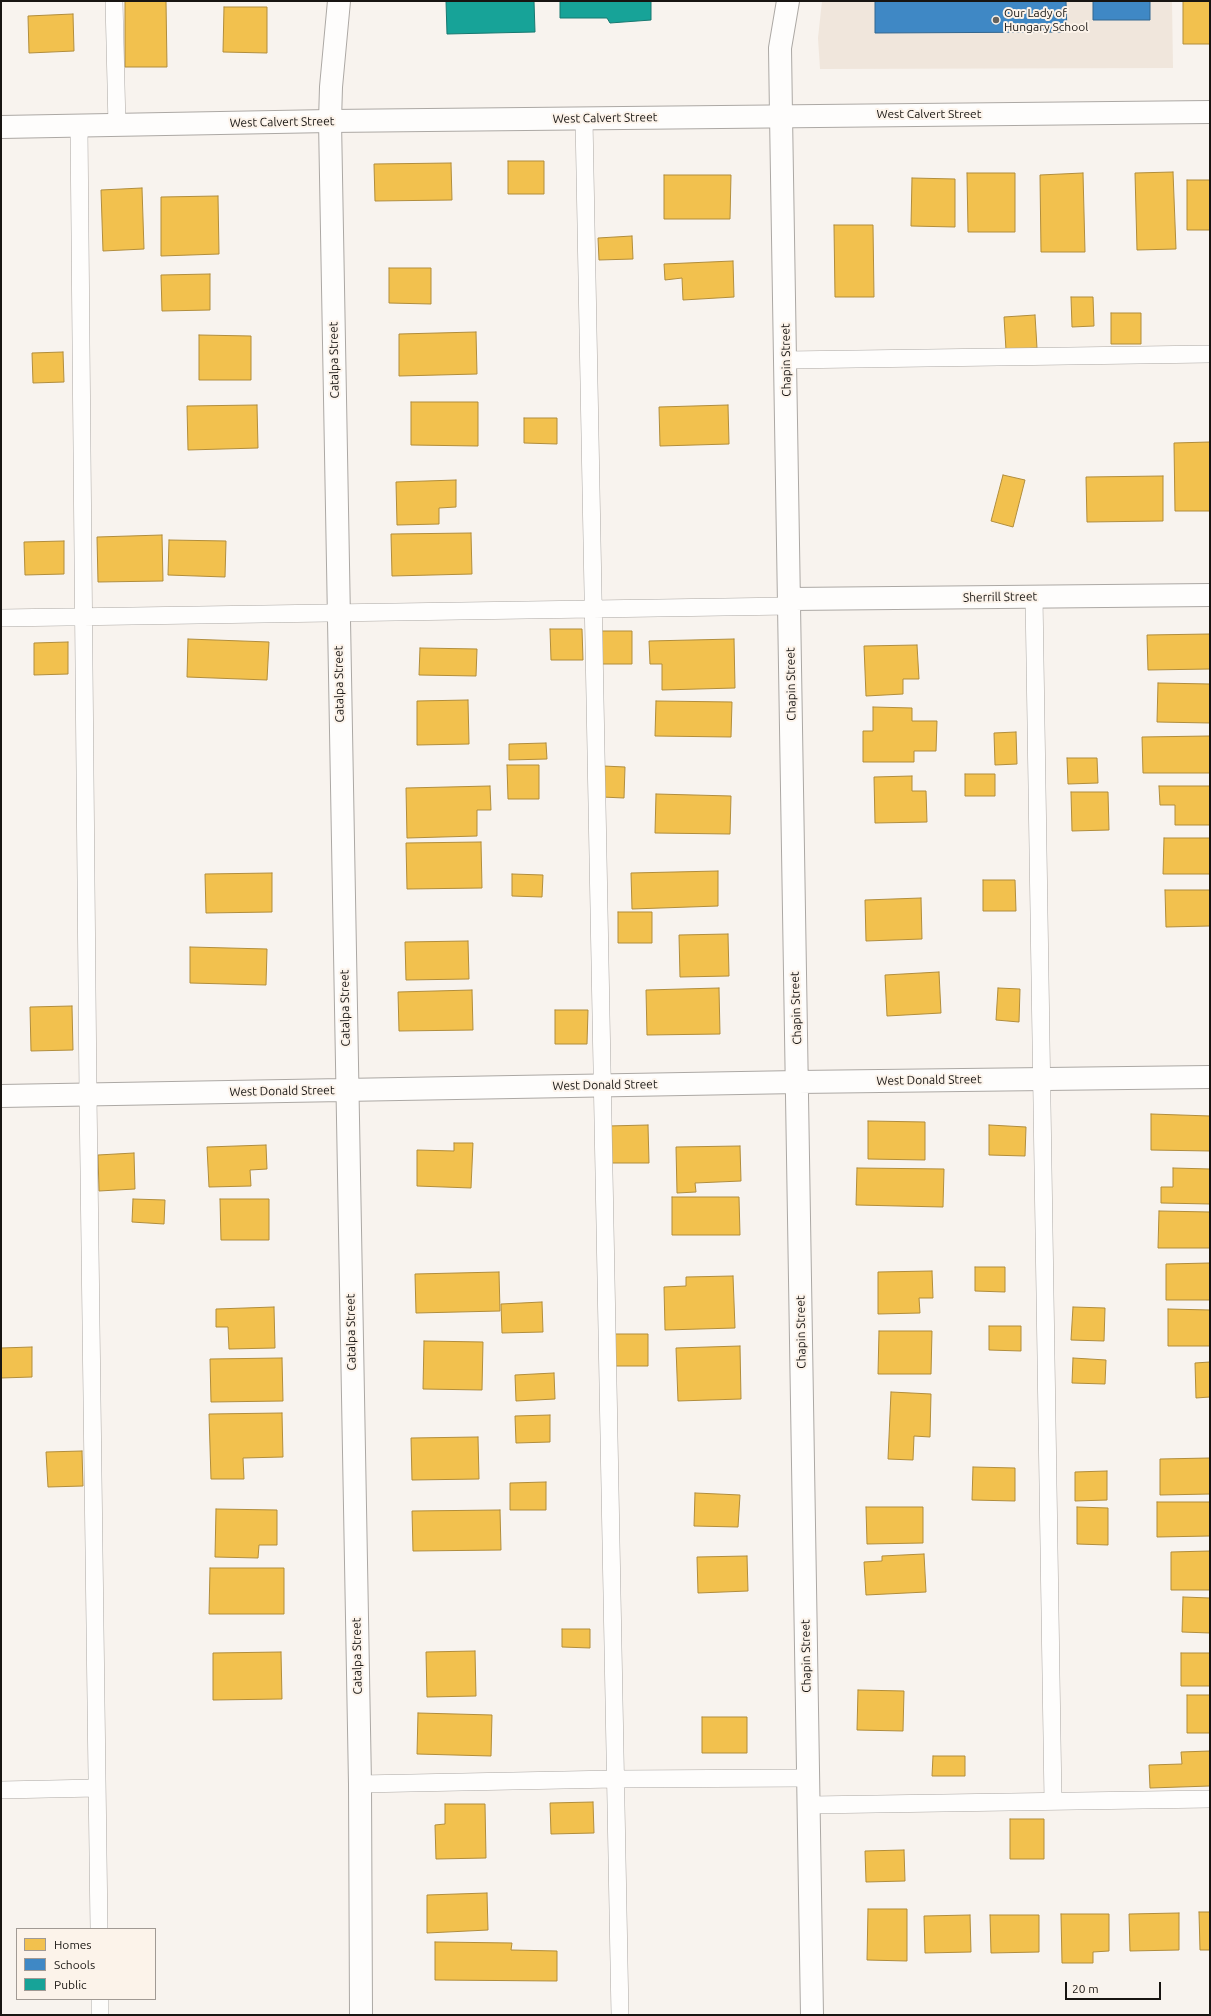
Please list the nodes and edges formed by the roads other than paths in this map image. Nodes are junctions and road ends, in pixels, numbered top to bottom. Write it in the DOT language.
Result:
graph roads {
  1 [pos="114,1"];
  2 [pos="339,1"];
  3 [pos="788,1"];
  4 [pos="1210,112"];
  5 [pos="781,115"];
  6 [pos="584,118"];
  7 [pos="330,121"];
  8 [pos="79,126"];
  9 [pos="117,126"];
  10 [pos="1,128"];
  11 [pos="1210,354"];
  12 [pos="786,360"];
  13 [pos="1210,595"];
  14 [pos="1034,596"];
  15 [pos="790,603"];
  16 [pos="594,609"];
  17 [pos="338,613"];
  18 [pos="85,616"];
  19 [pos="1,618"];
  20 [pos="1210,1077"];
  21 [pos="1042,1079"];
  22 [pos="798,1082"];
  23 [pos="603,1085"];
  24 [pos="346,1090"];
  25 [pos="88,1095"];
  26 [pos="1,1096"];
  27 [pos="809,1778"];
  28 [pos="615,1779"];
  29 [pos="360,1784"];
  30 [pos="98,1788"];
  31 [pos="1,1790"];
  32 [pos="1210,1799"];
  33 [pos="1053,1801"];
  34 [pos="810,1805"];
  35 [pos="99,1928"];
  36 [pos="100,2000"];
  37 [pos="100,2015"];
  38 [pos="361,2015"];
  39 [pos="620,2015"];
  40 [pos="812,2015"];
  1 -- 9 [label="lane"];
  2 -- 7 [label="street, Catalpa Street"];
  3 -- 5 [label="street, Chapin Street"];
  4 -- 5 [label="street, West Calvert Street"];
  5 -- 6 [label="street, West Calvert Street"];
  5 -- 12 [label="street, Chapin Street"];
  6 -- 7 [label="street, West Calvert Street"];
  6 -- 16 [label="lane"];
  7 -- 9 [label="street, West Calvert Street"];
  7 -- 17 [label="street, Catalpa Street"];
  8 -- 9 [label="street, West Calvert Street"];
  8 -- 10 [label="street, West Calvert Street"];
  8 -- 18 [label="lane"];
  11 -- 12 [label="lane"];
  12 -- 15 [label="street, Chapin Street"];
  13 -- 14 [label="street, Sherrill Street"];
  14 -- 15 [label="street, Sherrill Street"];
  14 -- 21 [label="lane"];
  15 -- 16 [label="lane"];
  15 -- 22 [label="street, Chapin Street"];
  16 -- 17 [label="lane"];
  16 -- 23 [label="lane"];
  17 -- 18 [label="lane"];
  17 -- 24 [label="street, Catalpa Street"];
  18 -- 19 [label="lane"];
  18 -- 25 [label="lane"];
  20 -- 21 [label="street, West Donald Street"];
  21 -- 22 [label="street, West Donald Street"];
  21 -- 33 [label="lane"];
  22 -- 23 [label="street, West Donald Street"];
  22 -- 27 [label="street, Chapin Street"];
  23 -- 24 [label="street, West Donald Street"];
  23 -- 28 [label="lane"];
  24 -- 25 [label="street, West Donald Street"];
  24 -- 29 [label="street, Catalpa Street"];
  25 -- 26 [label="street, West Donald Street"];
  25 -- 30 [label="lane"];
  27 -- 28 [label="lane"];
  27 -- 34 [label="street, Chapin Street"];
  28 -- 29 [label="lane"];
  28 -- 39 [label="lane"];
  29 -- 38 [label="street, Catalpa Street"];
  30 -- 31 [label="lane"];
  30 -- 35 [label="lane"];
  32 -- 33 [label="lane"];
  33 -- 34 [label="lane"];
  34 -- 40 [label="street, Chapin Street"];
  36 -- 37 [label="lane"];
}
